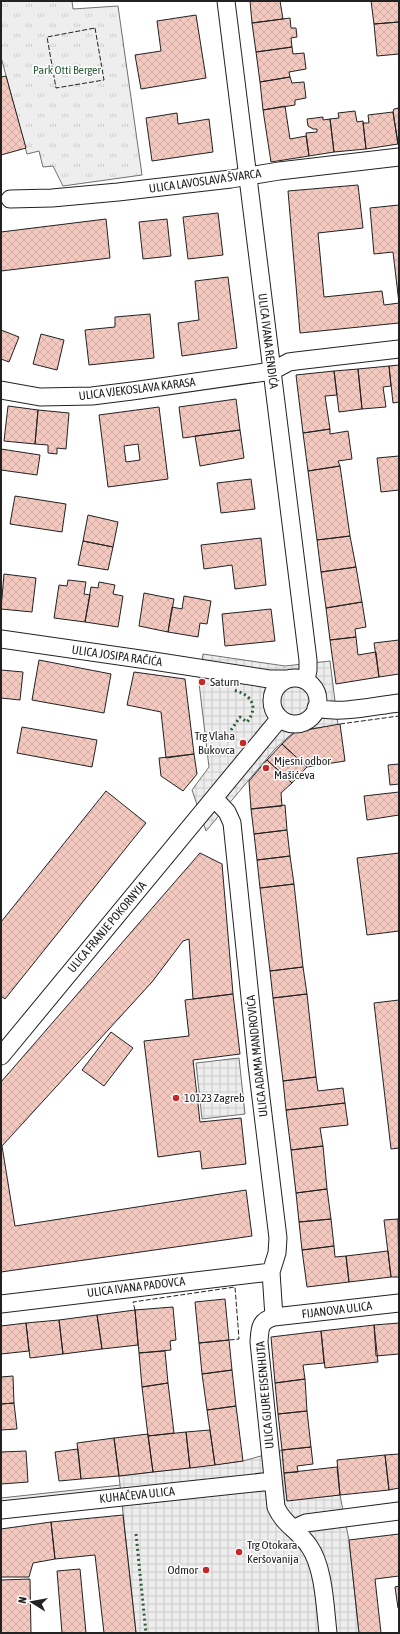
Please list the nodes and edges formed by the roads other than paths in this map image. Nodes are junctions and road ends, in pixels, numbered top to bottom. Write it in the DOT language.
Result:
graph roads {
  1 [pos="226,1"];
  2 [pos="399,157"];
  3 [pos="248,176"];
  4 [pos="10,199"];
  5 [pos="399,348"];
  6 [pos="272,371"];
  7 [pos="1,390"];
  8 [pos="1,639"];
  9 [pos="286,679"];
  10 [pos="306,680"];
  11 [pos="399,703"];
  12 [pos="316,708"];
  13 [pos="280,718"];
  14 [pos="214,798"];
  15 [pos="1,1056"];
  16 [pos="271,1272"];
  17 [pos="399,1303"];
  18 [pos="1,1304"];
  19 [pos="274,1318"];
  20 [pos="272,1482"];
  21 [pos="1,1510"];
  22 [pos="399,1511"];
  23 [pos="293,1529"];
  24 [pos="328,1633"];
  1 -- 3 [label="street, ULICA IVANA RENDIĆA"];
  2 -- 3 [label="street, ULICA LAVOSLAVA ŠVARCA"];
  3 -- 4 [label="street, ULICA LAVOSLAVA ŠVARCA"];
  3 -- 6 [label="street, ULICA IVANA RENDIĆA"];
  5 -- 6 [label="street, ULICA VJEKOSLAVA KARASA"];
  6 -- 7 [label="street, ULICA VJEKOSLAVA KARASA"];
  6 -- 10 [label="street, ULICA IVANA RENDIĆA"];
  8 -- 9 [label="street, ULICA JOSIPA RAČIĆA"];
  9 -- 10 [label="street"];
  9 -- 13 [label="street"];
  10 -- 12 [label="street"];
  11 -- 12 [label="street"];
  12 -- 13 [label="street"];
  13 -- 14 [label="street"];
  14 -- 15 [label="street, ULICA FRANJE POKORNYJA"];
  14 -- 16 [label="street, ULICA ADAMA MANDROVIĆA"];
  16 -- 18 [label="street, ULICA IVANA PADOVCA"];
  16 -- 19 [label="street, ULICA ADAMA MANDROVIĆA"];
  17 -- 19 [label="street, FIJANOVA ULICA"];
  19 -- 20 [label="street, ULICA GJURE EISENHUTA"];
  20 -- 21 [label="street, KUHAČEVA ULICA"];
  20 -- 23 [label="street"];
  22 -- 23 [label="street"];
  23 -- 24 [label="street"];
}
